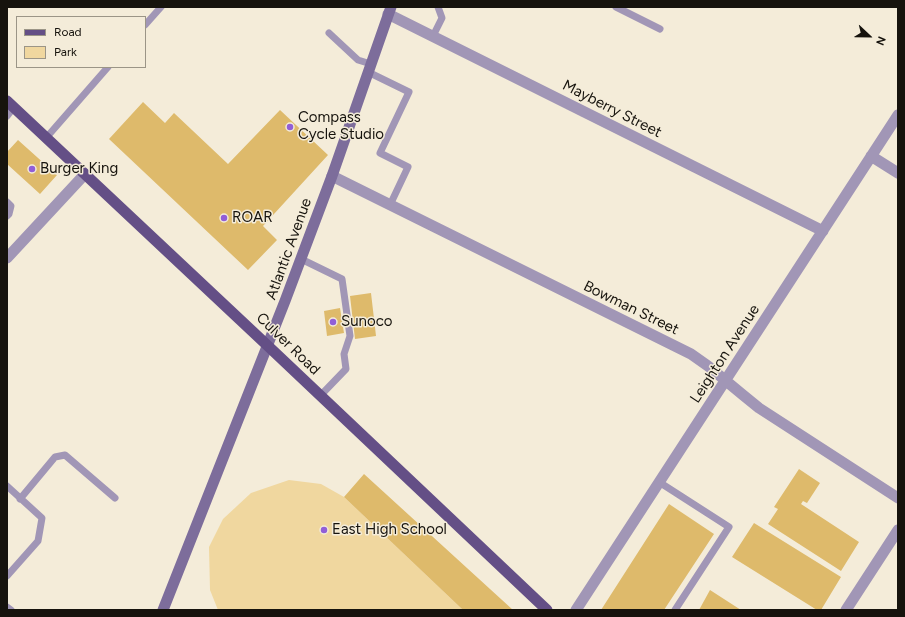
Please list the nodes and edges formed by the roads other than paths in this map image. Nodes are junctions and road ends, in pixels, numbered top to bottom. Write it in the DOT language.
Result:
graph roads {
  1 [pos="161,7"];
  2 [pos="438,7"];
  3 [pos="616,7"];
  4 [pos="389,10"];
  5 [pos="146,24"];
  6 [pos="660,29"];
  7 [pos="329,33"];
  8 [pos="433,36"];
  9 [pos="107,68"];
  10 [pos="369,68"];
  11 [pos="9,108"];
  12 [pos="898,115"];
  13 [pos="46,138"];
  14 [pos="872,156"];
  15 [pos="898,173"];
  16 [pos="85,174"];
  17 [pos="332,176"];
  18 [pos="7,202"];
  19 [pos="390,205"];
  20 [pos="7,216"];
  21 [pos="823,231"];
  22 [pos="7,258"];
  23 [pos="301,259"];
  24 [pos="268,346"];
  25 [pos="726,380"];
  26 [pos="320,396"];
  27 [pos="660,482"];
  28 [pos="7,486"];
  29 [pos="115,498"];
  30 [pos="898,498"];
  31 [pos="20,499"];
  32 [pos="898,530"];
  33 [pos="7,576"];
  34 [pos="7,607"];
  35 [pos="11,610"];
  36 [pos="163,610"];
  37 [pos="547,610"];
  38 [pos="576,610"];
  39 [pos="675,610"];
  40 [pos="846,610"];
  1 -- 5 [label="lane"];
  2 -- 8 [label="lane"];
  3 -- 6 [label="lane"];
  4 -- 8 [label="street, Mayberry Street"];
  4 -- 10 [label="main road, Atlantic Avenue"];
  7 -- 10 [label="lane"];
  8 -- 21 [label="street, Mayberry Street"];
  9 -- 13 [label="lane"];
  10 -- 17 [label="main road, Atlantic Avenue"];
  10 -- 19 [label="lane"];
  11 -- 13 [label="main road, Culver Road"];
  12 -- 14 [label="street, Leighton Avenue"];
  13 -- 16 [label="main road, Culver Road"];
  14 -- 15 [label="street"];
  14 -- 21 [label="street, Leighton Avenue"];
  16 -- 22 [label="street"];
  16 -- 24 [label="main road, Culver Road"];
  17 -- 19 [label="street, Bowman Street"];
  17 -- 23 [label="main road, Atlantic Avenue"];
  18 -- 20 [label="lane"];
  19 -- 25 [label="street, Bowman Street"];
  21 -- 25 [label="street, Leighton Avenue"];
  23 -- 24 [label="main road, Atlantic Avenue"];
  23 -- 26 [label="lane"];
  24 -- 26 [label="main road, Culver Road"];
  24 -- 36 [label="main road, Atlantic Avenue"];
  25 -- 27 [label="street, Leighton Avenue"];
  25 -- 30 [label="street, Bowman Street"];
  26 -- 37 [label="main road, Culver Road"];
  27 -- 38 [label="street, Leighton Avenue"];
  27 -- 39 [label="lane"];
  28 -- 31 [label="lane"];
  29 -- 31 [label="lane"];
  31 -- 33 [label="lane"];
  32 -- 40 [label="street"];
  34 -- 35 [label="lane"];
}
